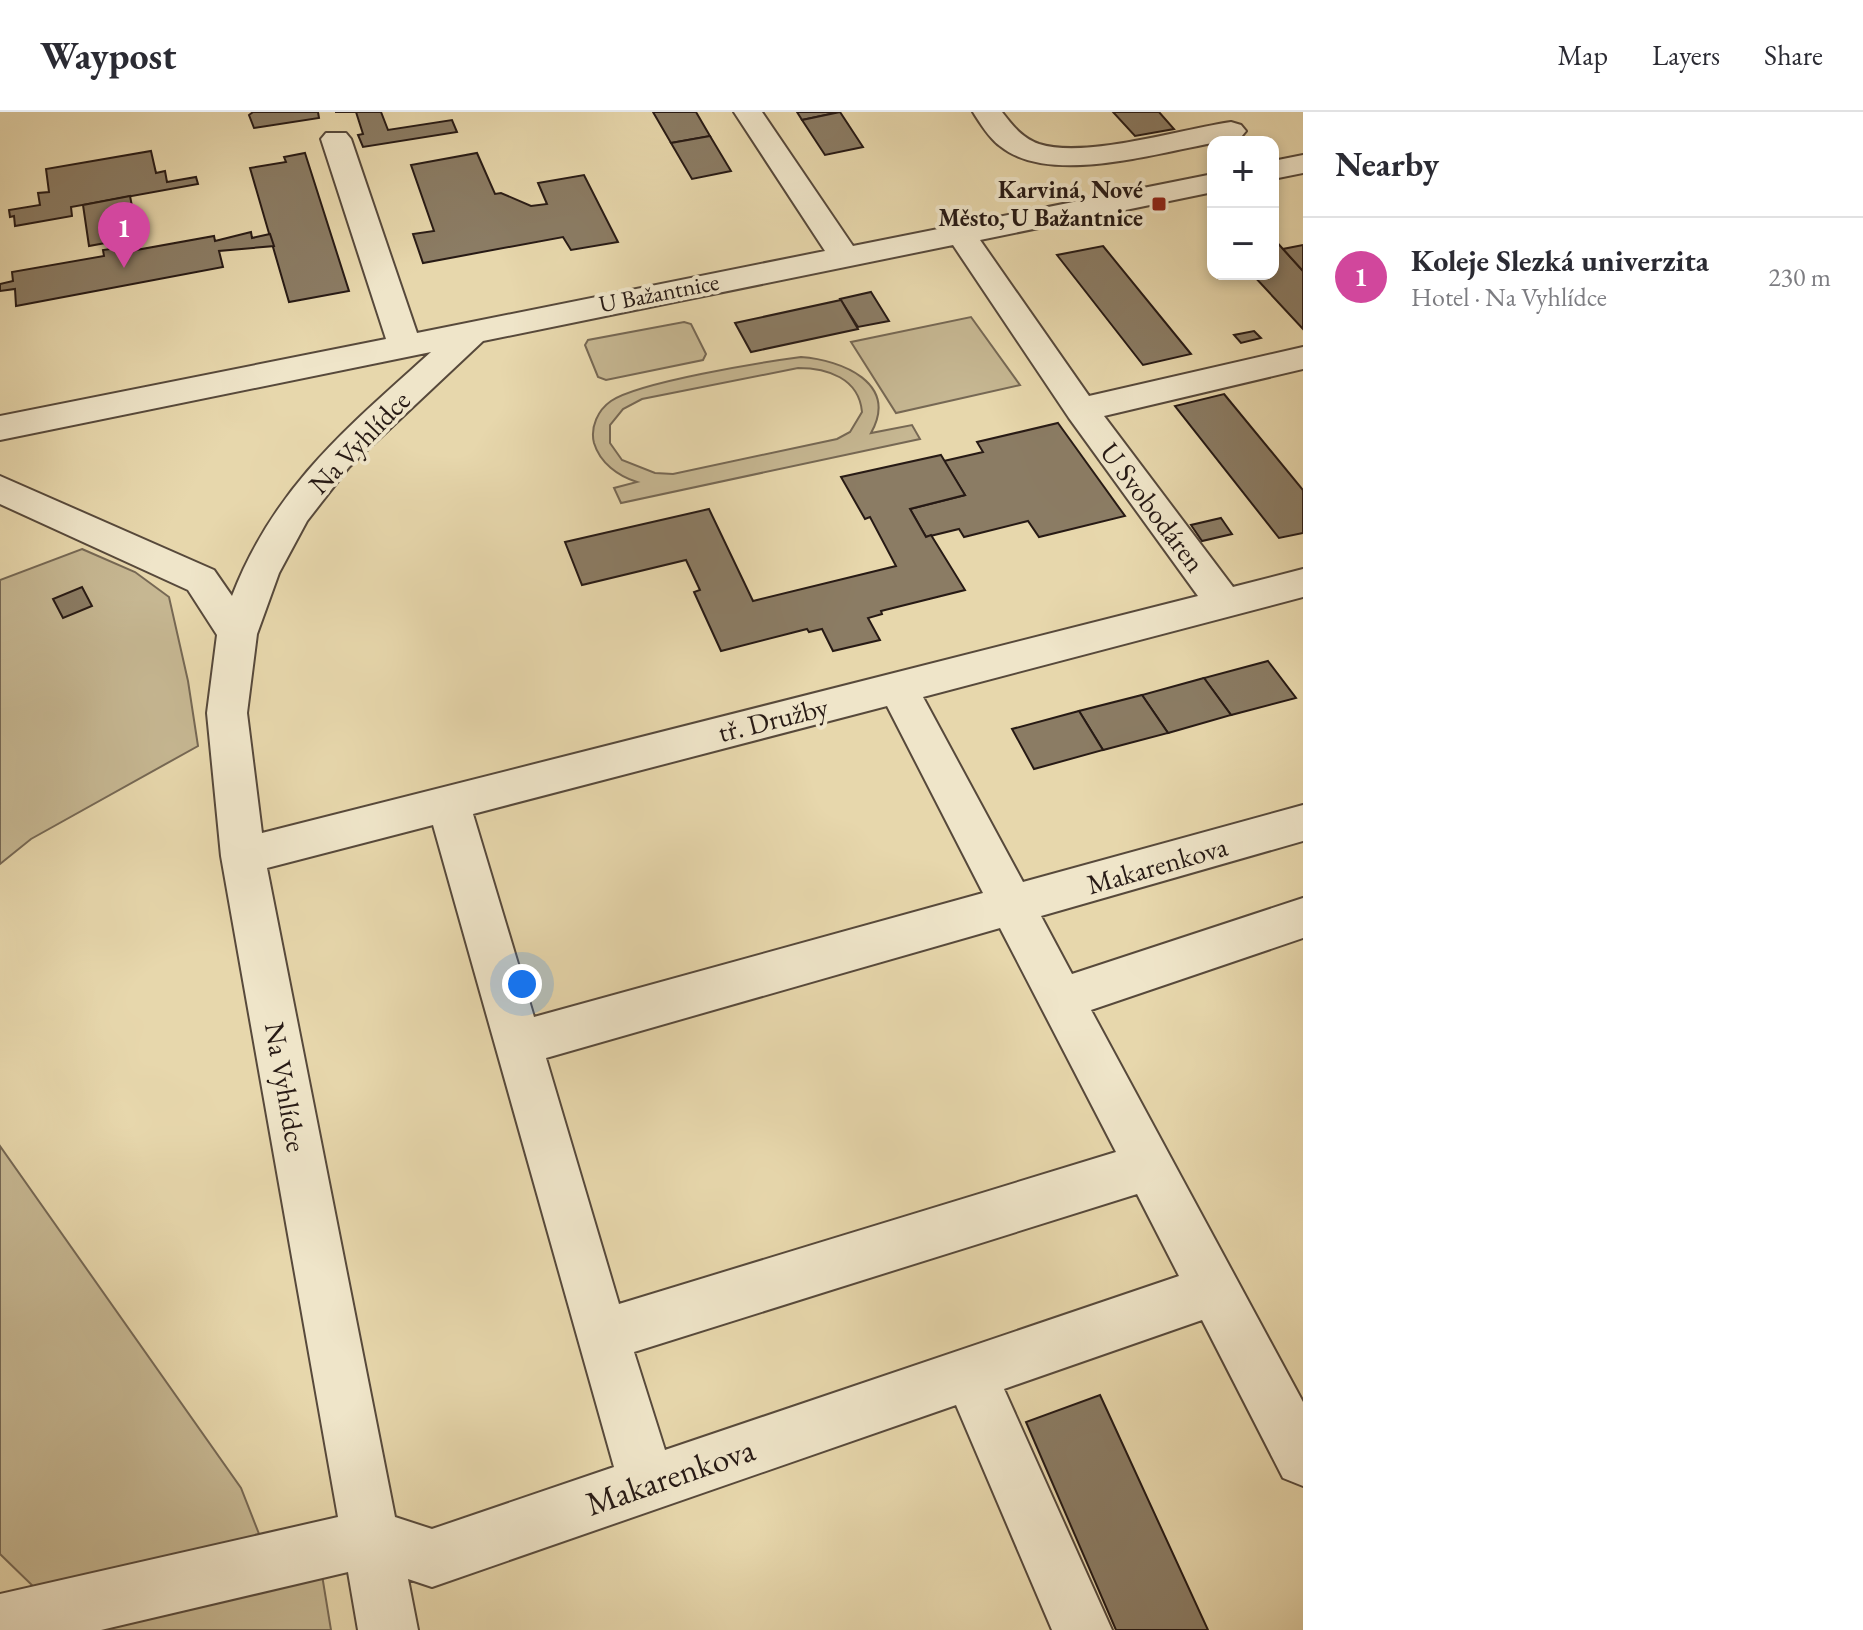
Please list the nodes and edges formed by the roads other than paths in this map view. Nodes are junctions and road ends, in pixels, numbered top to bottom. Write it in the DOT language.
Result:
graph roads {
  1 [pos="748,112"];
  2 [pos="987,112"];
  3 [pos="1228,128"];
  4 [pos="336,139"];
  5 [pos="1303,164"];
  6 [pos="1279,169"];
  7 [pos="1207,184"];
  8 [pos="962,236"];
  9 [pos="845,258"];
  10 [pos="474,331"];
  11 [pos="405,345"];
  12 [pos="1303,358"];
  13 [pos="1081,410"];
  14 [pos="0,428"];
  15 [pos="0,489"];
  16 [pos="1303,583"];
  17 [pos="1224,603"];
  18 [pos="237,634"];
  19 [pos="897,687"];
  20 [pos="448,802"];
  21 [pos="1303,823"];
  22 [pos="243,856"];
  23 [pos="1012,906"];
  24 [pos="1303,918"];
  25 [pos="1061,999"];
  26 [pos="521,1043"];
  27 [pos="1149,1166"];
  28 [pos="1214,1290"];
  29 [pos="601,1336"];
  30 [pos="971,1376"];
  31 [pos="1303,1458"];
  32 [pos="647,1483"];
  33 [pos="370,1538"];
  34 [pos="0,1624"];
  35 [pos="388,1630"];
  36 [pos="1082,1630"];
  1 -- 9 [label="street"];
  2 -- 3 [label="street"];
  4 -- 11 [label="street, Na Vyhlídce"];
  5 -- 6 [label="street"];
  7 -- 8 [label="street, U Bažantnice"];
  8 -- 9 [label="street, U Bažantnice"];
  8 -- 13 [label="street, U Svobodáren"];
  9 -- 10 [label="street, U Bažantnice"];
  10 -- 11 [label="street, Na Vyhlídce"];
  10 -- 18 [label="street, Na Vyhlídce"];
  11 -- 14 [label="street, Na Vyhlídce"];
  12 -- 13 [label="street, U Svobodáren"];
  13 -- 17 [label="street, U Svobodáren"];
  15 -- 18 [label="street"];
  16 -- 17 [label="street, tř. Družby"];
  17 -- 19 [label="street, tř. Družby"];
  18 -- 22 [label="street, Na Vyhlídce"];
  19 -- 20 [label="street, tř. Družby"];
  19 -- 23 [label="street"];
  20 -- 22 [label="street, tř. Družby"];
  20 -- 26 [label="street"];
  21 -- 23 [label="street, Makarenkova"];
  22 -- 33 [label="street, Na Vyhlídce"];
  23 -- 25 [label="street"];
  23 -- 26 [label="street, Makarenkova"];
  24 -- 25 [label="street"];
  25 -- 27 [label="street"];
  26 -- 29 [label="street"];
  27 -- 28 [label="street"];
  27 -- 29 [label="street"];
  28 -- 30 [label="street, Makarenkova"];
  28 -- 31 [label="street"];
  29 -- 32 [label="street"];
  30 -- 32 [label="street, Makarenkova"];
  30 -- 36 [label="street"];
  32 -- 33 [label="street, Makarenkova"];
  33 -- 34 [label="street"];
  33 -- 35 [label="street, Na Vyhlídce"];
}
